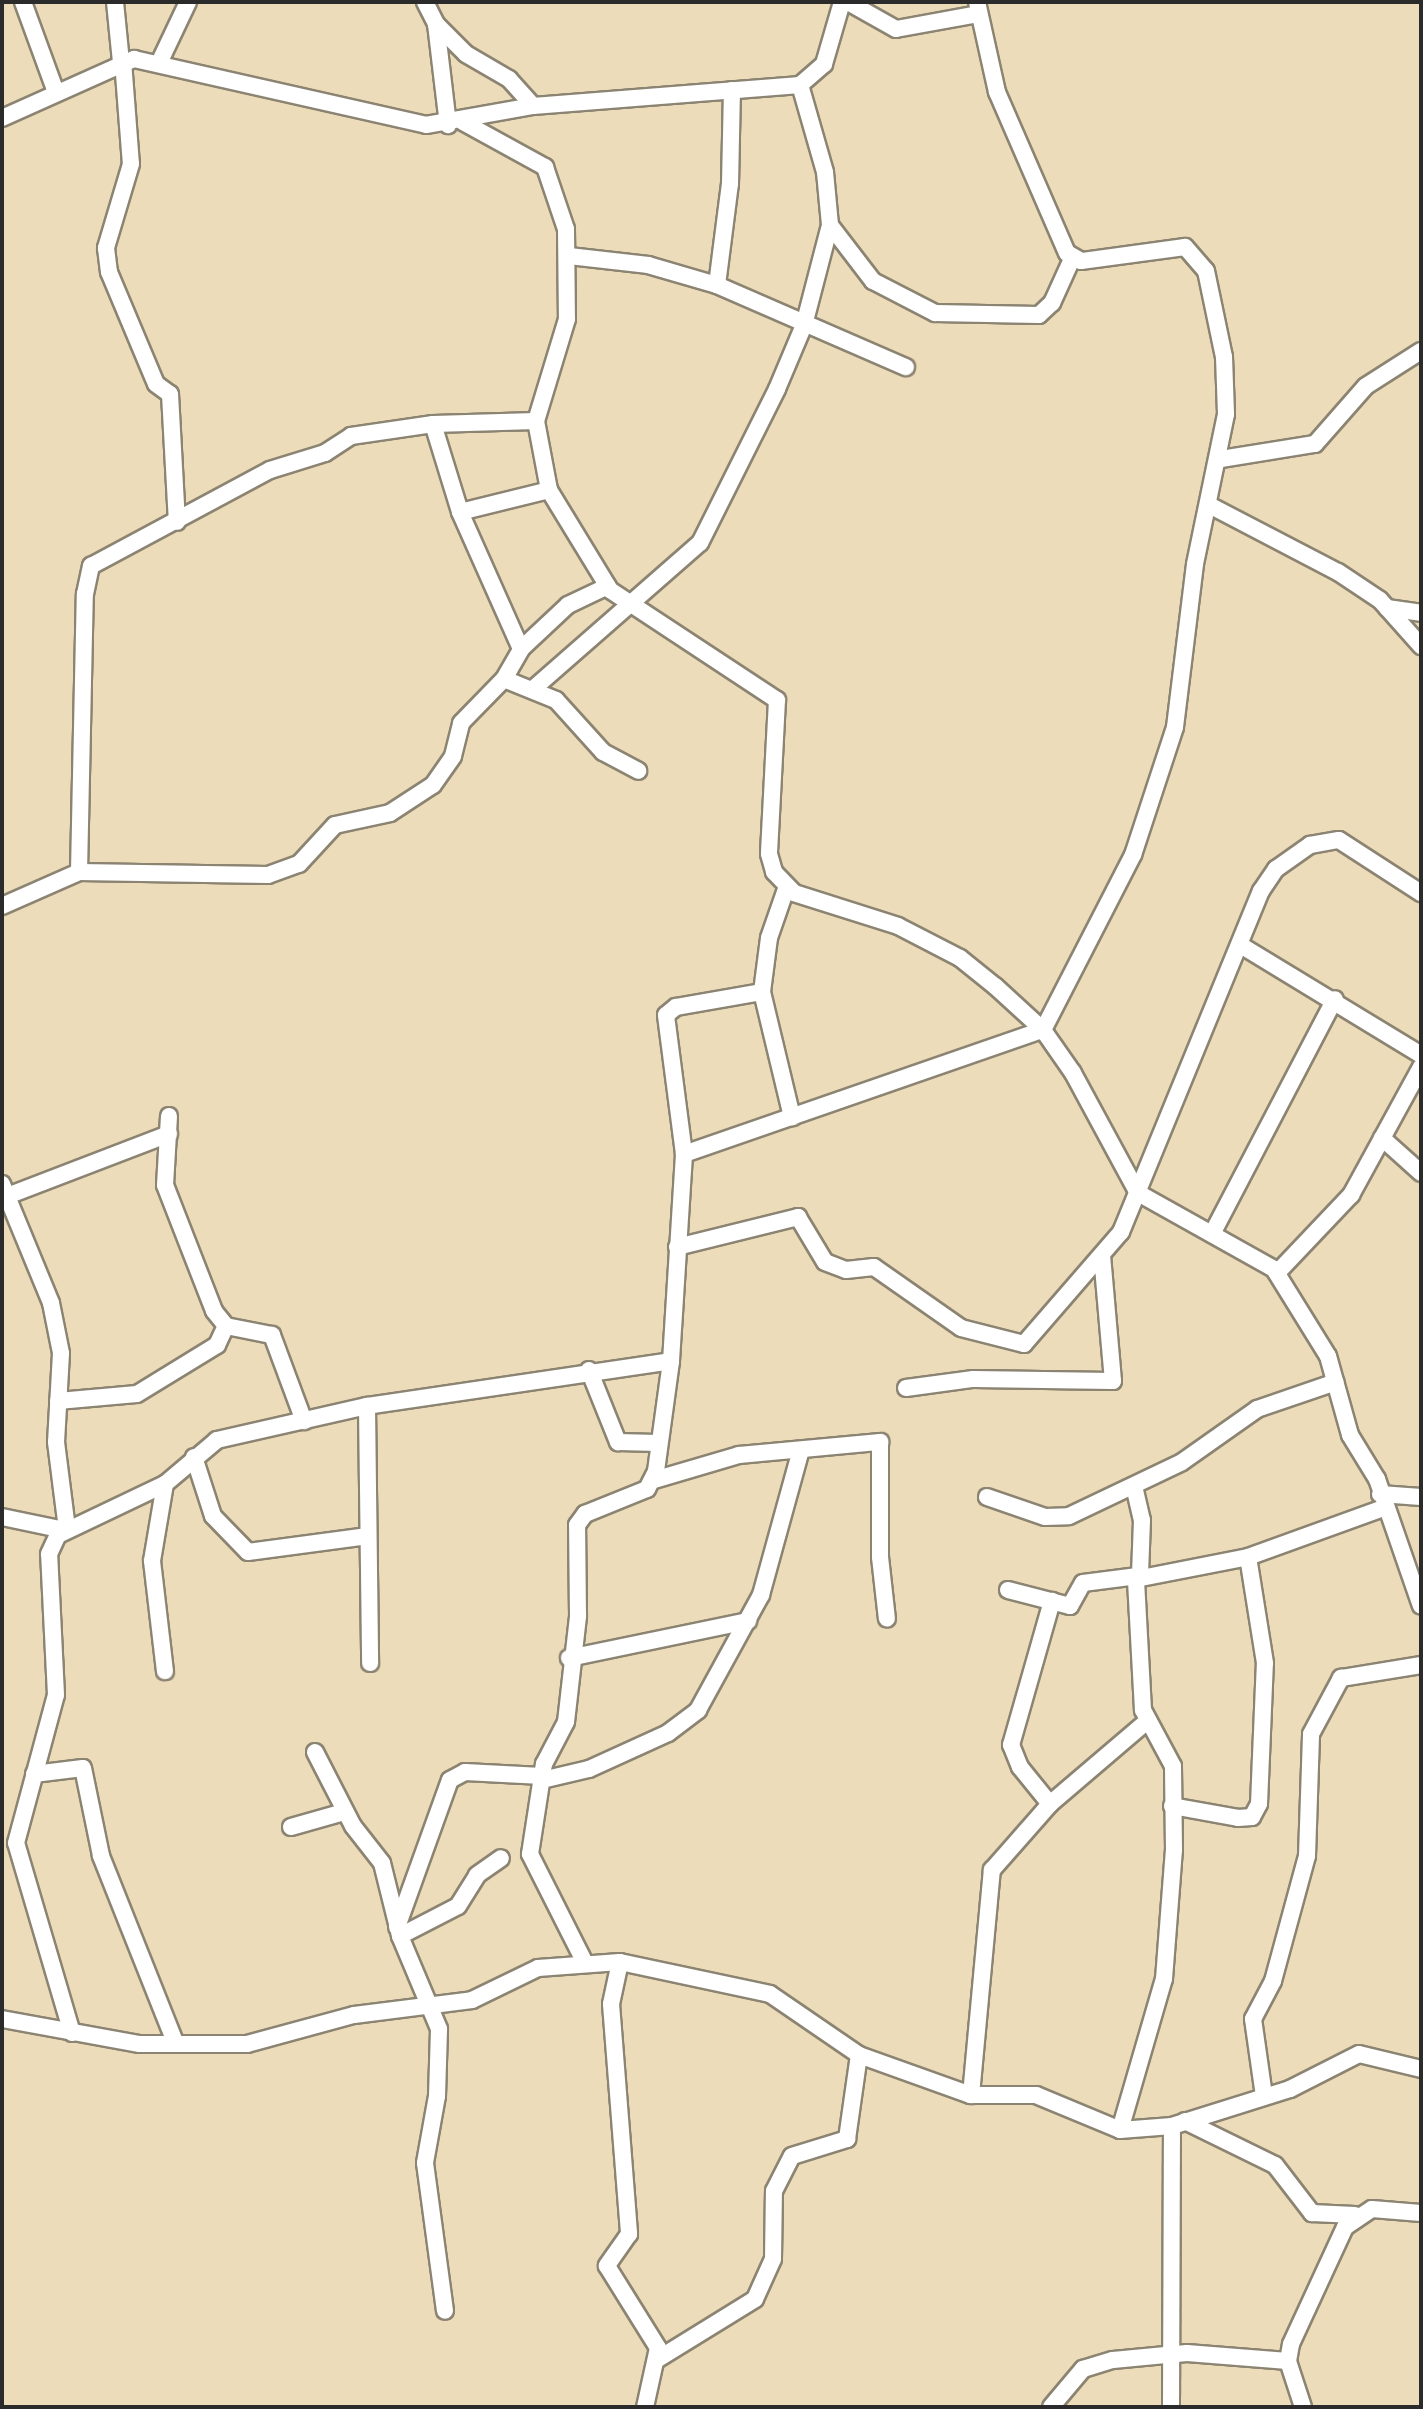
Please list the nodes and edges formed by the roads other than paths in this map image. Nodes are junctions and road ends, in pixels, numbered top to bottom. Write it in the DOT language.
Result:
graph roads {
  1 [pos="23,2"];
  2 [pos="116,2"];
  3 [pos="188,2"];
  4 [pos="425,2"];
  5 [pos="842,2"];
  6 [pos="848,2"];
  7 [pos="977,8"];
  8 [pos="436,24"];
  9 [pos="122,61"];
  10 [pos="160,61"];
  11 [pos="800,85"];
  12 [pos="732,90"];
  13 [pos="56,92"];
  14 [pos="533,106"];
  15 [pos="2,118"];
  16 [pos="455,124"];
  17 [pos="830,225"];
  18 [pos="569,256"];
  19 [pos="1072,259"];
  20 [pos="717,285"];
  21 [pos="804,325"];
  22 [pos="1421,351"];
  23 [pos="906,367"];
  24 [pos="536,422"];
  25 [pos="433,424"];
  26 [pos="1221,459"];
  27 [pos="549,489"];
  28 [pos="1212,506"];
  29 [pos="460,512"];
  30 [pos="177,522"];
  31 [pos="608,586"];
  32 [pos="631,603"];
  33 [pos="1387,608"];
  34 [pos="1421,613"];
  35 [pos="1421,646"];
  36 [pos="521,649"];
  37 [pos="505,679"];
  38 [pos="533,689"];
  39 [pos="638,771"];
  40 [pos="79,873"];
  41 [pos="787,886"];
  42 [pos="1421,894"];
  43 [pos="2,906"];
  44 [pos="1242,946"];
  45 [pos="762,992"];
  46 [pos="1335,999"];
  47 [pos="1043,1030"];
  48 [pos="1421,1055"];
  49 [pos="1421,1067"];
  50 [pos="169,1116"];
  51 [pos="792,1117"];
  52 [pos="169,1134"];
  53 [pos="1382,1138"];
  54 [pos="684,1154"];
  55 [pos="1421,1173"];
  56 [pos="4,1193"];
  57 [pos="1138,1193"];
  58 [pos="1212,1234"];
  59 [pos="677,1247"];
  60 [pos="1102,1255"];
  61 [pos="1278,1273"];
  62 [pos="226,1326"];
  63 [pos="671,1361"];
  64 [pos="589,1370"];
  65 [pos="1336,1382"];
  66 [pos="906,1388"];
  67 [pos="58,1401"];
  68 [pos="367,1406"];
  69 [pos="304,1421"];
  70 [pos="658,1443"];
  71 [pos="801,1450"];
  72 [pos="194,1457"];
  73 [pos="654,1480"];
  74 [pos="165,1484"];
  75 [pos="1134,1486"];
  76 [pos="987,1497"];
  77 [pos="1421,1497"];
  78 [pos="1382,1501"];
  79 [pos="2,1517"];
  80 [pos="65,1530"];
  81 [pos="368,1536"];
  82 [pos="1248,1557"];
  83 [pos="1139,1575"];
  84 [pos="1008,1590"];
  85 [pos="1052,1601"];
  86 [pos="1421,1606"];
  87 [pos="887,1619"];
  88 [pos="748,1621"];
  89 [pos="569,1658"];
  90 [pos="370,1663"];
  91 [pos="1421,1665"];
  92 [pos="165,1671"];
  93 [pos="1146,1722"];
  94 [pos="315,1752"];
  95 [pos="34,1774"];
  96 [pos="542,1778"];
  97 [pos="1050,1804"];
  98 [pos="1172,1806"];
  99 [pos="344,1812"];
  100 [pos="291,1827"];
  101 [pos="501,1857"];
  102 [pos="399,1931"];
  103 [pos="584,1961"];
  104 [pos="620,1962"];
  105 [pos="430,2005"];
  106 [pos="2,2019"];
  107 [pos="72,2033"];
  108 [pos="175,2042"];
  109 [pos="859,2054"];
  110 [pos="1421,2069"];
  111 [pos="971,2095"];
  112 [pos="1264,2096"];
  113 [pos="1179,2123"];
  114 [pos="1120,2130"];
  115 [pos="1421,2213"];
  116 [pos="1355,2215"];
  117 [pos="445,2311"];
  118 [pos="1169,2355"];
  119 [pos="658,2359"];
  120 [pos="1289,2361"];
  121 [pos="645,2407"];
  122 [pos="1051,2407"];
  123 [pos="1171,2407"];
  124 [pos="1303,2407"];
  1 -- 13 [label="street"];
  2 -- 9 [label="street"];
  3 -- 10 [label="street"];
  4 -- 8 [label="street"];
  5 -- 11 [label="street"];
  6 -- 7 [label="street"];
  7 -- 19 [label="street"];
  8 -- 14 [label="street"];
  8 -- 16 [label="street"];
  9 -- 10 [label="street"];
  9 -- 13 [label="street"];
  9 -- 30 [label="street"];
  10 -- 16 [label="street"];
  11 -- 12 [label="street"];
  11 -- 17 [label="street"];
  12 -- 14 [label="street"];
  12 -- 20 [label="street"];
  13 -- 15 [label="street"];
  14 -- 16 [label="street"];
  16 -- 18 [label="street"];
  17 -- 19 [label="street"];
  17 -- 21 [label="street"];
  18 -- 20 [label="street"];
  18 -- 24 [label="street"];
  19 -- 26 [label="street"];
  20 -- 21 [label="street"];
  21 -- 23 [label="street"];
  21 -- 32 [label="street"];
  22 -- 26 [label="street"];
  24 -- 25 [label="street"];
  24 -- 27 [label="street"];
  25 -- 29 [label="street"];
  25 -- 30 [label="street"];
  26 -- 28 [label="street"];
  27 -- 29 [label="street"];
  27 -- 31 [label="street"];
  28 -- 33 [label="street"];
  28 -- 47 [label="street"];
  29 -- 36 [label="street"];
  30 -- 40 [label="street"];
  31 -- 32 [label="street"];
  31 -- 36 [label="street"];
  32 -- 38 [label="street"];
  32 -- 41 [label="street"];
  33 -- 34 [label="street"];
  33 -- 35 [label="street"];
  36 -- 37 [label="street"];
  37 -- 38 [label="street"];
  37 -- 40 [label="street"];
  38 -- 39 [label="street"];
  40 -- 43 [label="street"];
  41 -- 45 [label="street"];
  41 -- 47 [label="street"];
  42 -- 44 [label="street"];
  44 -- 46 [label="street"];
  44 -- 57 [label="street"];
  45 -- 51 [label="street"];
  45 -- 54 [label="street"];
  46 -- 48 [label="street"];
  46 -- 58 [label="street"];
  47 -- 51 [label="street"];
  47 -- 57 [label="street"];
  49 -- 53 [label="street"];
  50 -- 52 [label="street"];
  51 -- 54 [label="street"];
  52 -- 56 [label="street"];
  52 -- 62 [label="street"];
  53 -- 55 [label="street"];
  53 -- 61 [label="street"];
  54 -- 59 [label="street"];
  56 -- 67 [label="street"];
  57 -- 58 [label="street"];
  57 -- 60 [label="street"];
  58 -- 61 [label="street"];
  59 -- 60 [label="street"];
  59 -- 63 [label="street"];
  60 -- 66 [label="street"];
  61 -- 65 [label="street"];
  62 -- 67 [label="street"];
  62 -- 69 [label="street"];
  63 -- 64 [label="street"];
  63 -- 70 [label="street"];
  64 -- 68 [label="street"];
  64 -- 70 [label="street"];
  65 -- 75 [label="street"];
  65 -- 78 [label="street"];
  67 -- 80 [label="street"];
  68 -- 69 [label="street"];
  68 -- 81 [label="street"];
  69 -- 72 [label="street"];
  70 -- 73 [label="street"];
  71 -- 73 [label="street"];
  71 -- 87 [label="street"];
  71 -- 88 [label="street"];
  72 -- 74 [label="street"];
  72 -- 81 [label="street"];
  73 -- 89 [label="street"];
  74 -- 80 [label="street"];
  74 -- 92 [label="street"];
  75 -- 76 [label="street"];
  75 -- 83 [label="street"];
  77 -- 78 [label="street"];
  78 -- 82 [label="street"];
  78 -- 86 [label="street"];
  79 -- 80 [label="street"];
  80 -- 95 [label="street"];
  81 -- 90 [label="street"];
  82 -- 83 [label="street"];
  82 -- 98 [label="street"];
  83 -- 85 [label="street"];
  83 -- 93 [label="street"];
  84 -- 85 [label="street"];
  85 -- 97 [label="street"];
  88 -- 89 [label="street"];
  88 -- 96 [label="street"];
  89 -- 96 [label="street"];
  91 -- 112 [label="street"];
  93 -- 97 [label="street"];
  93 -- 98 [label="street"];
  94 -- 99 [label="street"];
  95 -- 107 [label="street"];
  95 -- 108 [label="street"];
  96 -- 102 [label="street"];
  96 -- 103 [label="street"];
  97 -- 111 [label="street"];
  98 -- 114 [label="street"];
  99 -- 100 [label="street"];
  99 -- 102 [label="street"];
  101 -- 102 [label="street"];
  102 -- 105 [label="street"];
  103 -- 104 [label="street"];
  103 -- 105 [label="street"];
  104 -- 109 [label="street"];
  104 -- 119 [label="street"];
  105 -- 108 [label="street"];
  105 -- 117 [label="street"];
  106 -- 107 [label="street"];
  107 -- 108 [label="street"];
  109 -- 111 [label="street"];
  109 -- 119 [label="street"];
  110 -- 112 [label="street"];
  111 -- 114 [label="street"];
  112 -- 113 [label="street"];
  113 -- 114 [label="street"];
  113 -- 116 [label="street"];
  113 -- 118 [label="street"];
  115 -- 116 [label="street"];
  116 -- 120 [label="street"];
  118 -- 120 [label="street"];
  118 -- 122 [label="street"];
  118 -- 123 [label="street"];
  119 -- 121 [label="street"];
  120 -- 124 [label="street"];
}
